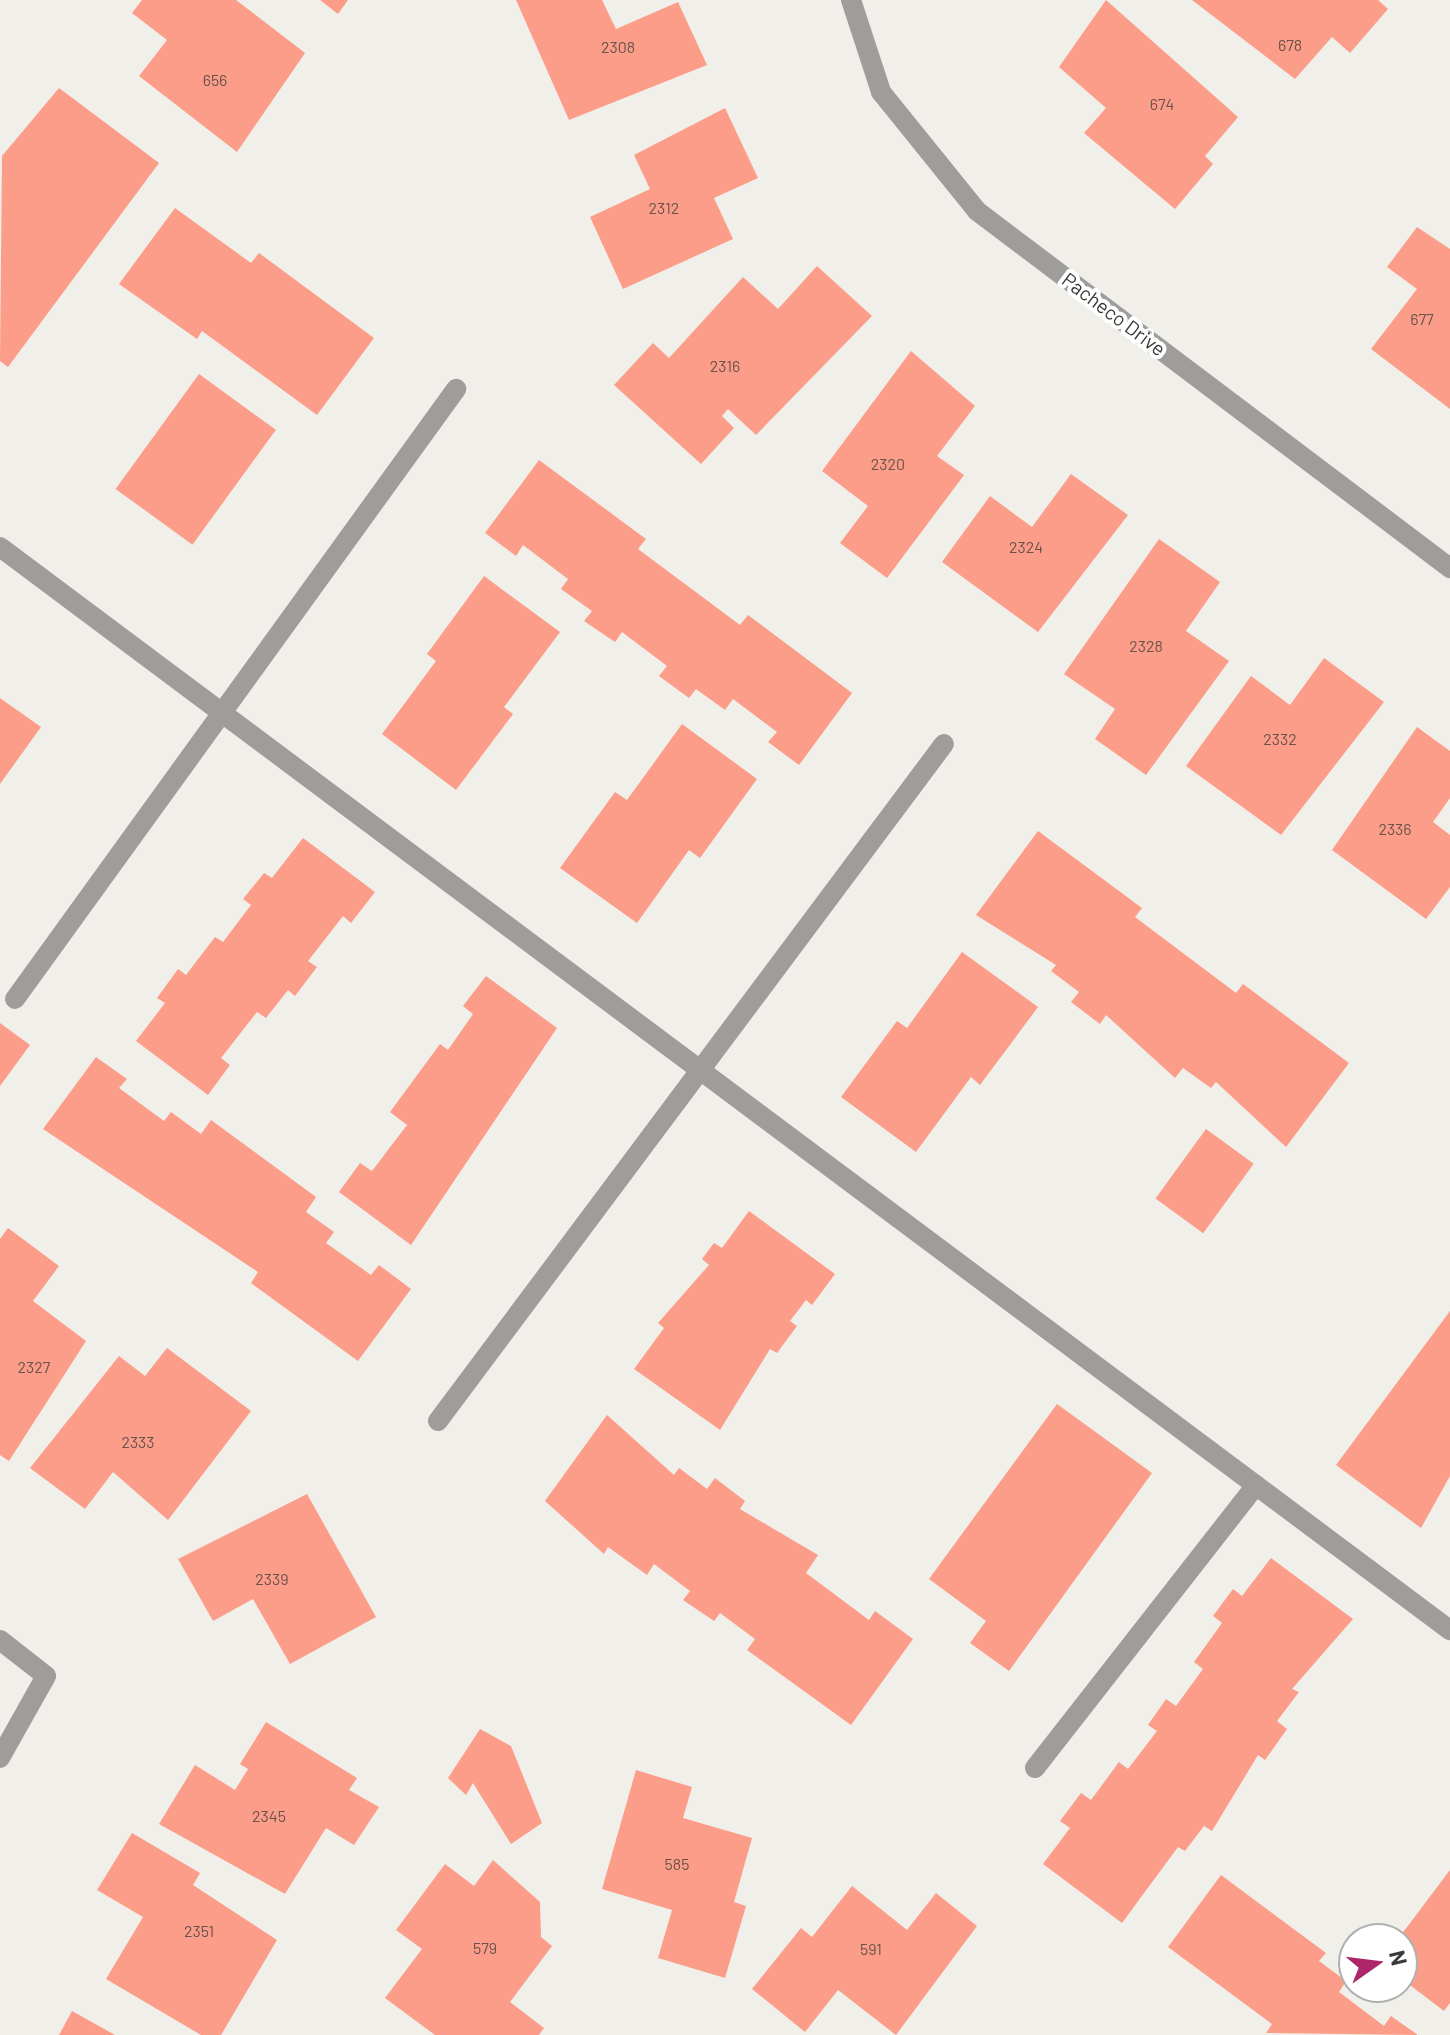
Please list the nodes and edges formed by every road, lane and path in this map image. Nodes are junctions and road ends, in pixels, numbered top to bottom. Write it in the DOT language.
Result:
graph roads {
  1 [pos="851,0"];
  2 [pos="456,389"];
  3 [pos="0,547"];
  4 [pos="1450,568"];
  5 [pos="221,714"];
  6 [pos="944,744"];
  7 [pos="15,999"];
  8 [pos="700,1071"];
  9 [pos="438,1421"];
  10 [pos="1256,1485"];
  11 [pos="1450,1630"];
  12 [pos="0,1640"];
  13 [pos="0,1758"];
  14 [pos="1035,1768"];
  1 -- 4 [label="street, Pacheco Drive"];
  2 -- 5 [label="street"];
  3 -- 5 [label="street"];
  5 -- 7 [label="street"];
  5 -- 8 [label="street"];
  6 -- 8 [label="street"];
  8 -- 9 [label="street"];
  8 -- 10 [label="street"];
  10 -- 11 [label="street"];
  10 -- 14 [label="street"];
  12 -- 13 [label="street"];
}
